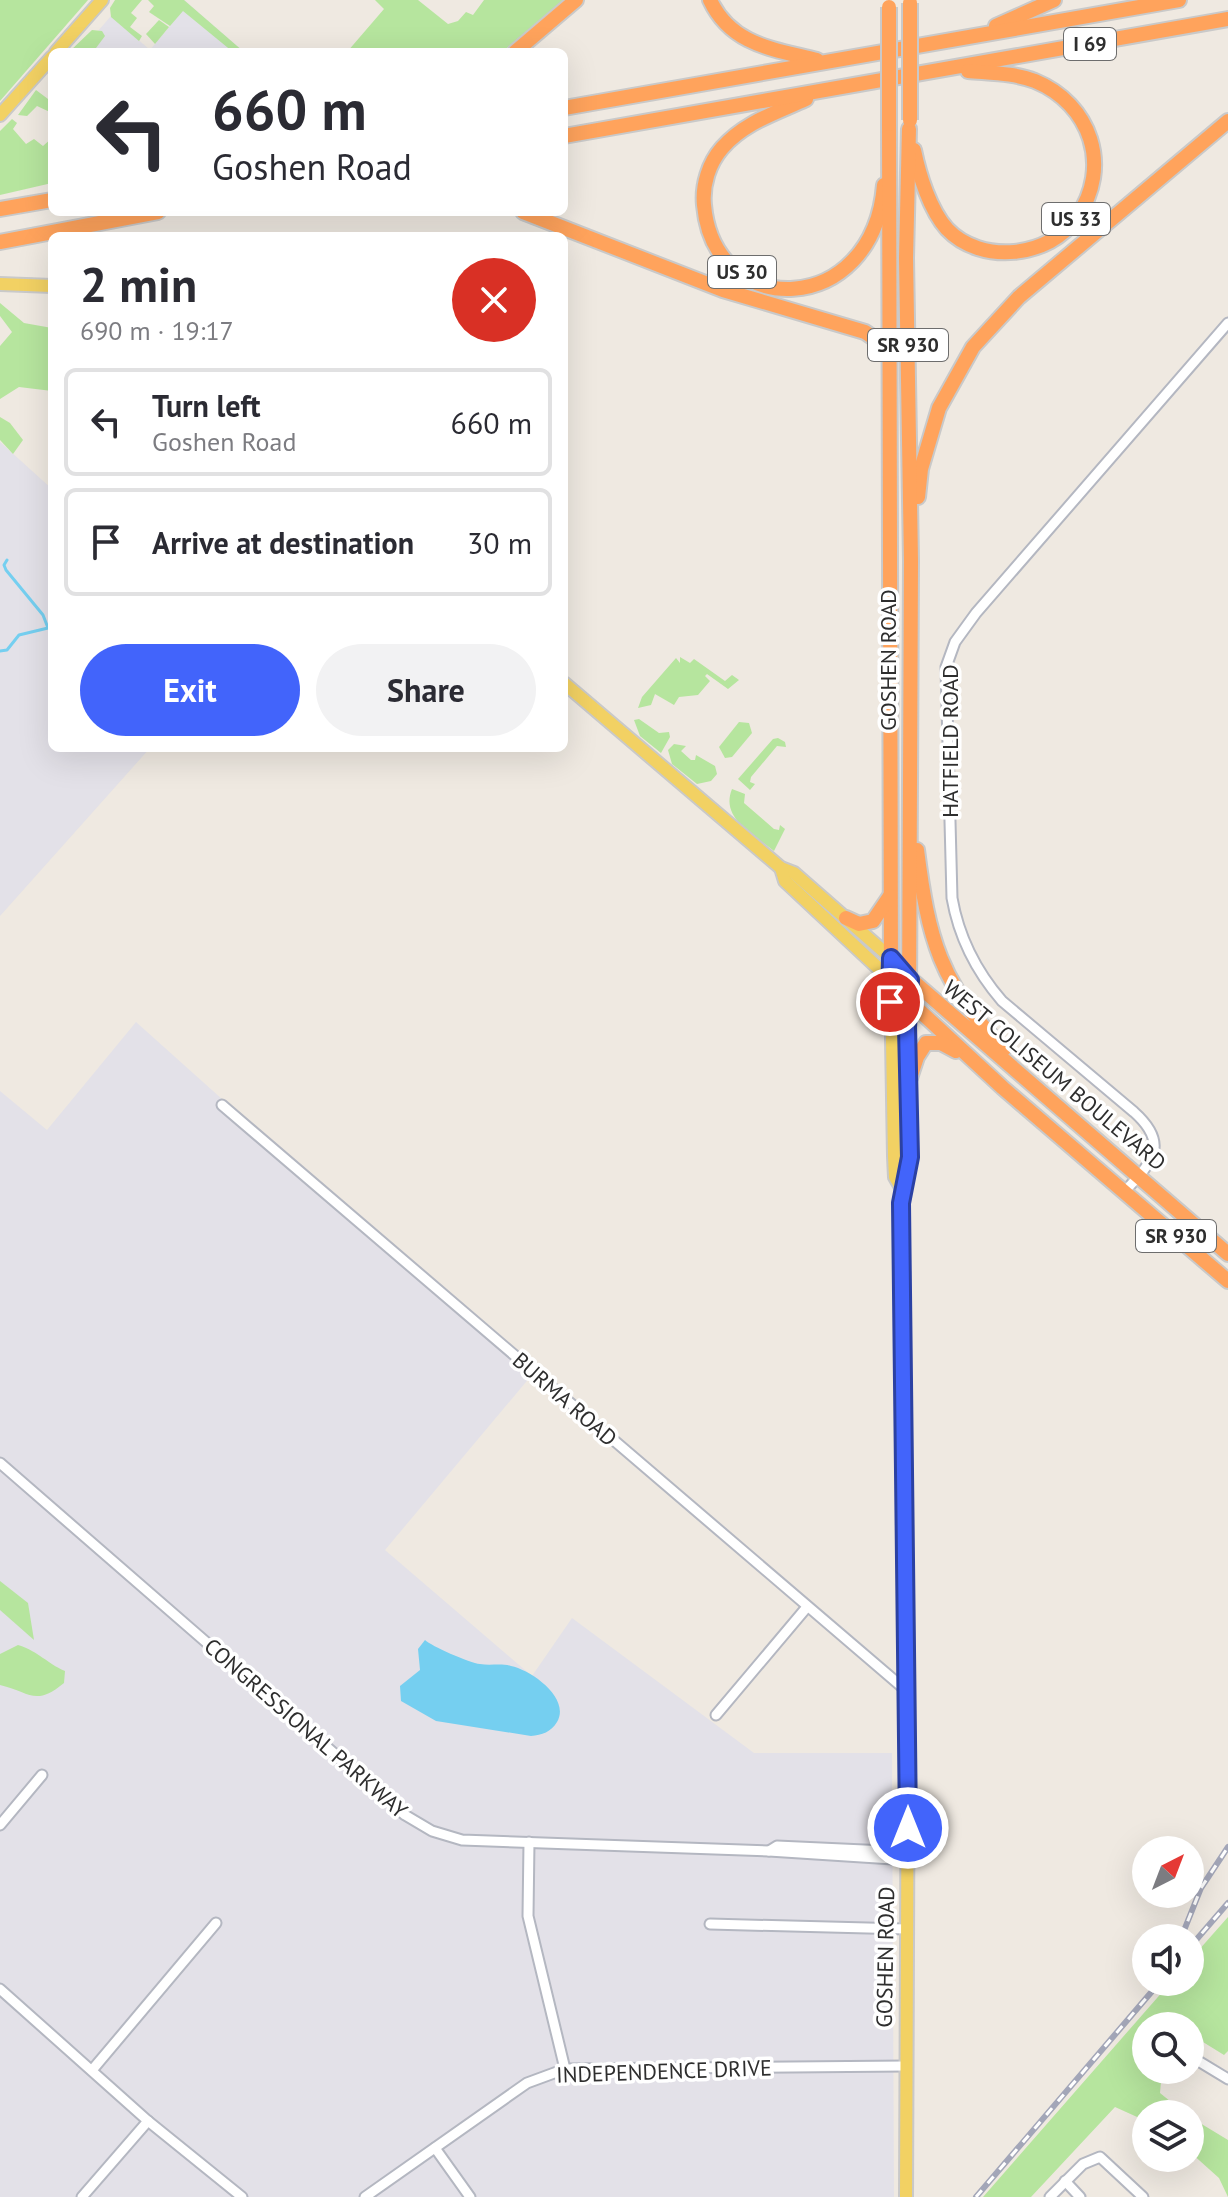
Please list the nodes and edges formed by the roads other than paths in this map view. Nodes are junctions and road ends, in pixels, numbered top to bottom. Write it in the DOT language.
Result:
graph roads {
  1 [pos="102,0"];
  2 [pos="576,0"];
  3 [pos="710,0"];
  4 [pos="1054,0"];
  5 [pos="1179,0"];
  6 [pos="910,2"];
  7 [pos="888,4"];
  8 [pos="1228,19"];
  9 [pos="972,37"];
  10 [pos="60,48"];
  11 [pos="520,48"];
  12 [pos="48,61"];
  13 [pos="821,61"];
  14 [pos="952,69"];
  15 [pos="824,91"];
  16 [pos="568,107"];
  17 [pos="0,115"];
  18 [pos="1228,121"];
  19 [pos="910,125"];
  20 [pos="889,129"];
  21 [pos="568,135"];
  22 [pos="48,201"];
  23 [pos="0,209"];
  24 [pos="137,216"];
  25 [pos="533,216"];
  26 [pos="53,232"];
  27 [pos="48,233"];
  28 [pos="0,242"];
  29 [pos="0,284"];
  30 [pos="48,286"];
  31 [pos="1228,323"];
  32 [pos="888,348"];
  33 [pos="911,561"];
  34 [pos="568,686"];
  35 [pos="910,788"];
  36 [pos="781,868"];
  37 [pos="891,892"];
  38 [pos="846,918"];
  39 [pos="891,958"];
  40 [pos="891,980"];
  41 [pos="910,980"];
  42 [pos="909,1001"];
  43 [pos="975,1061"];
  44 [pos="910,1078"];
  45 [pos="1048,1096"];
  46 [pos="222,1105"];
  47 [pos="1140,1175"];
  48 [pos="902,1189"];
  49 [pos="1124,1192"];
  50 [pos="1228,1254"];
  51 [pos="1228,1281"];
  52 [pos="0,1463"];
  53 [pos="807,1607"];
  54 [pos="908,1692"];
  55 [pos="716,1715"];
  56 [pos="42,1775"];
  57 [pos="0,1825"];
  58 [pos="529,1842"];
  59 [pos="908,1856"];
  60 [pos="216,1923"];
  61 [pos="710,1924"];
  62 [pos="906,1929"];
  63 [pos="0,1989"];
  64 [pos="1204,2064"];
  65 [pos="906,2066"];
  66 [pos="93,2069"];
  67 [pos="565,2069"];
  68 [pos="1228,2079"];
  69 [pos="148,2121"];
  70 [pos="435,2148"];
  71 [pos="1065,2181"];
  72 [pos="82,2197"];
  73 [pos="242,2197"];
  74 [pos="365,2197"];
  75 [pos="470,2197"];
  76 [pos="906,2197"];
  77 [pos="1050,2197"];
  78 [pos="1080,2197"];
  79 [pos="1143,2197"];
  1 -- 10 [label="main road"];
  2 -- 11 [label="highway"];
  3 -- 13 [label="highway"];
  4 -- 9 [label="highway"];
  5 -- 9 [label="highway, I 69"];
  6 -- 19 [label="highway, US 33, bridge"];
  7 -- 20 [label="highway, US 30, bridge"];
  8 -- 14 [label="highway, I 69"];
  9 -- 13 [label="highway, I 69"];
  12 -- 17 [label="main road"];
  13 -- 16 [label="highway, I 69"];
  14 -- 15 [label="highway, I 69"];
  14 -- 19 [label="highway, US 33"];
  15 -- 20 [label="highway, US 30"];
  15 -- 21 [label="highway, I 69"];
  18 -- 33 [label="highway"];
  19 -- 33 [label="highway, GOSHEN ROAD / SR 930"];
  20 -- 32 [label="highway, SR 930"];
  22 -- 23 [label="highway"];
  24 -- 26 [label="highway"];
  25 -- 32 [label="highway"];
  27 -- 28 [label="highway"];
  29 -- 30 [label="main road"];
  31 -- 47 [label="street, HATFIELD ROAD"];
  32 -- 37 [label="highway, SR 930"];
  33 -- 35 [label="highway, GOSHEN ROAD / SR 930"];
  34 -- 36 [label="main road, WEST COLISEUM BOULEVARD"];
  35 -- 41 [label="highway, GOSHEN ROAD"];
  35 -- 45 [label="highway, SR 930"];
  36 -- 38 [label="main road, WEST COLISEUM BOULEVARD"];
  36 -- 40 [label="main road, WEST COLISEUM BOULEVARD"];
  37 -- 38 [label="highway"];
  37 -- 39 [label="highway, SR 930"];
  38 -- 39 [label="main road, WEST COLISEUM BOULEVARD"];
  39 -- 40 [label="highway, SR 930"];
  39 -- 41 [label="highway, WEST COLISEUM BOULEVARD"];
  40 -- 42 [label="highway, WEST COLISEUM BOULEVARD / SR 930"];
  40 -- 48 [label="main road, GOSHEN ROAD"];
  41 -- 42 [label="highway, GOSHEN ROAD"];
  41 -- 45 [label="highway, WEST COLISEUM BOULEVARD"];
  42 -- 43 [label="highway, WEST COLISEUM BOULEVARD / SR 930"];
  42 -- 44 [label="main road, GOSHEN ROAD"];
  43 -- 44 [label="highway"];
  43 -- 49 [label="highway, WEST COLISEUM BOULEVARD / SR 930"];
  44 -- 48 [label="main road, GOSHEN ROAD"];
  45 -- 47 [label="highway, WEST COLISEUM BOULEVARD / SR 930"];
  46 -- 53 [label="street, BURMA ROAD"];
  47 -- 49 [label="street"];
  47 -- 50 [label="highway, WEST COLISEUM BOULEVARD / SR 930"];
  48 -- 54 [label="main road, GOSHEN ROAD"];
  49 -- 51 [label="highway, WEST COLISEUM BOULEVARD / SR 930"];
  52 -- 58 [label="street, CONGRESSIONAL PARKWAY"];
  53 -- 54 [label="street, BURMA ROAD"];
  53 -- 55 [label="street"];
  54 -- 59 [label="main road, GOSHEN ROAD"];
  56 -- 57 [label="street"];
  58 -- 59 [label="street, CONGRESSIONAL PARKWAY"];
  58 -- 67 [label="street"];
  59 -- 62 [label="main road, GOSHEN ROAD"];
  60 -- 66 [label="street"];
  61 -- 62 [label="street"];
  62 -- 65 [label="main road, GOSHEN ROAD"];
  63 -- 66 [label="street"];
  64 -- 68 [label="street"];
  65 -- 67 [label="street, INDEPENDENCE DRIVE"];
  65 -- 76 [label="main road, GOSHEN ROAD"];
  66 -- 69 [label="street"];
  67 -- 70 [label="street, INDEPENDENCE DRIVE"];
  69 -- 72 [label="street"];
  69 -- 73 [label="street"];
  70 -- 74 [label="street, INDEPENDENCE DRIVE"];
  70 -- 75 [label="street"];
  71 -- 77 [label="street"];
  71 -- 78 [label="street"];
  71 -- 79 [label="street"];
}
